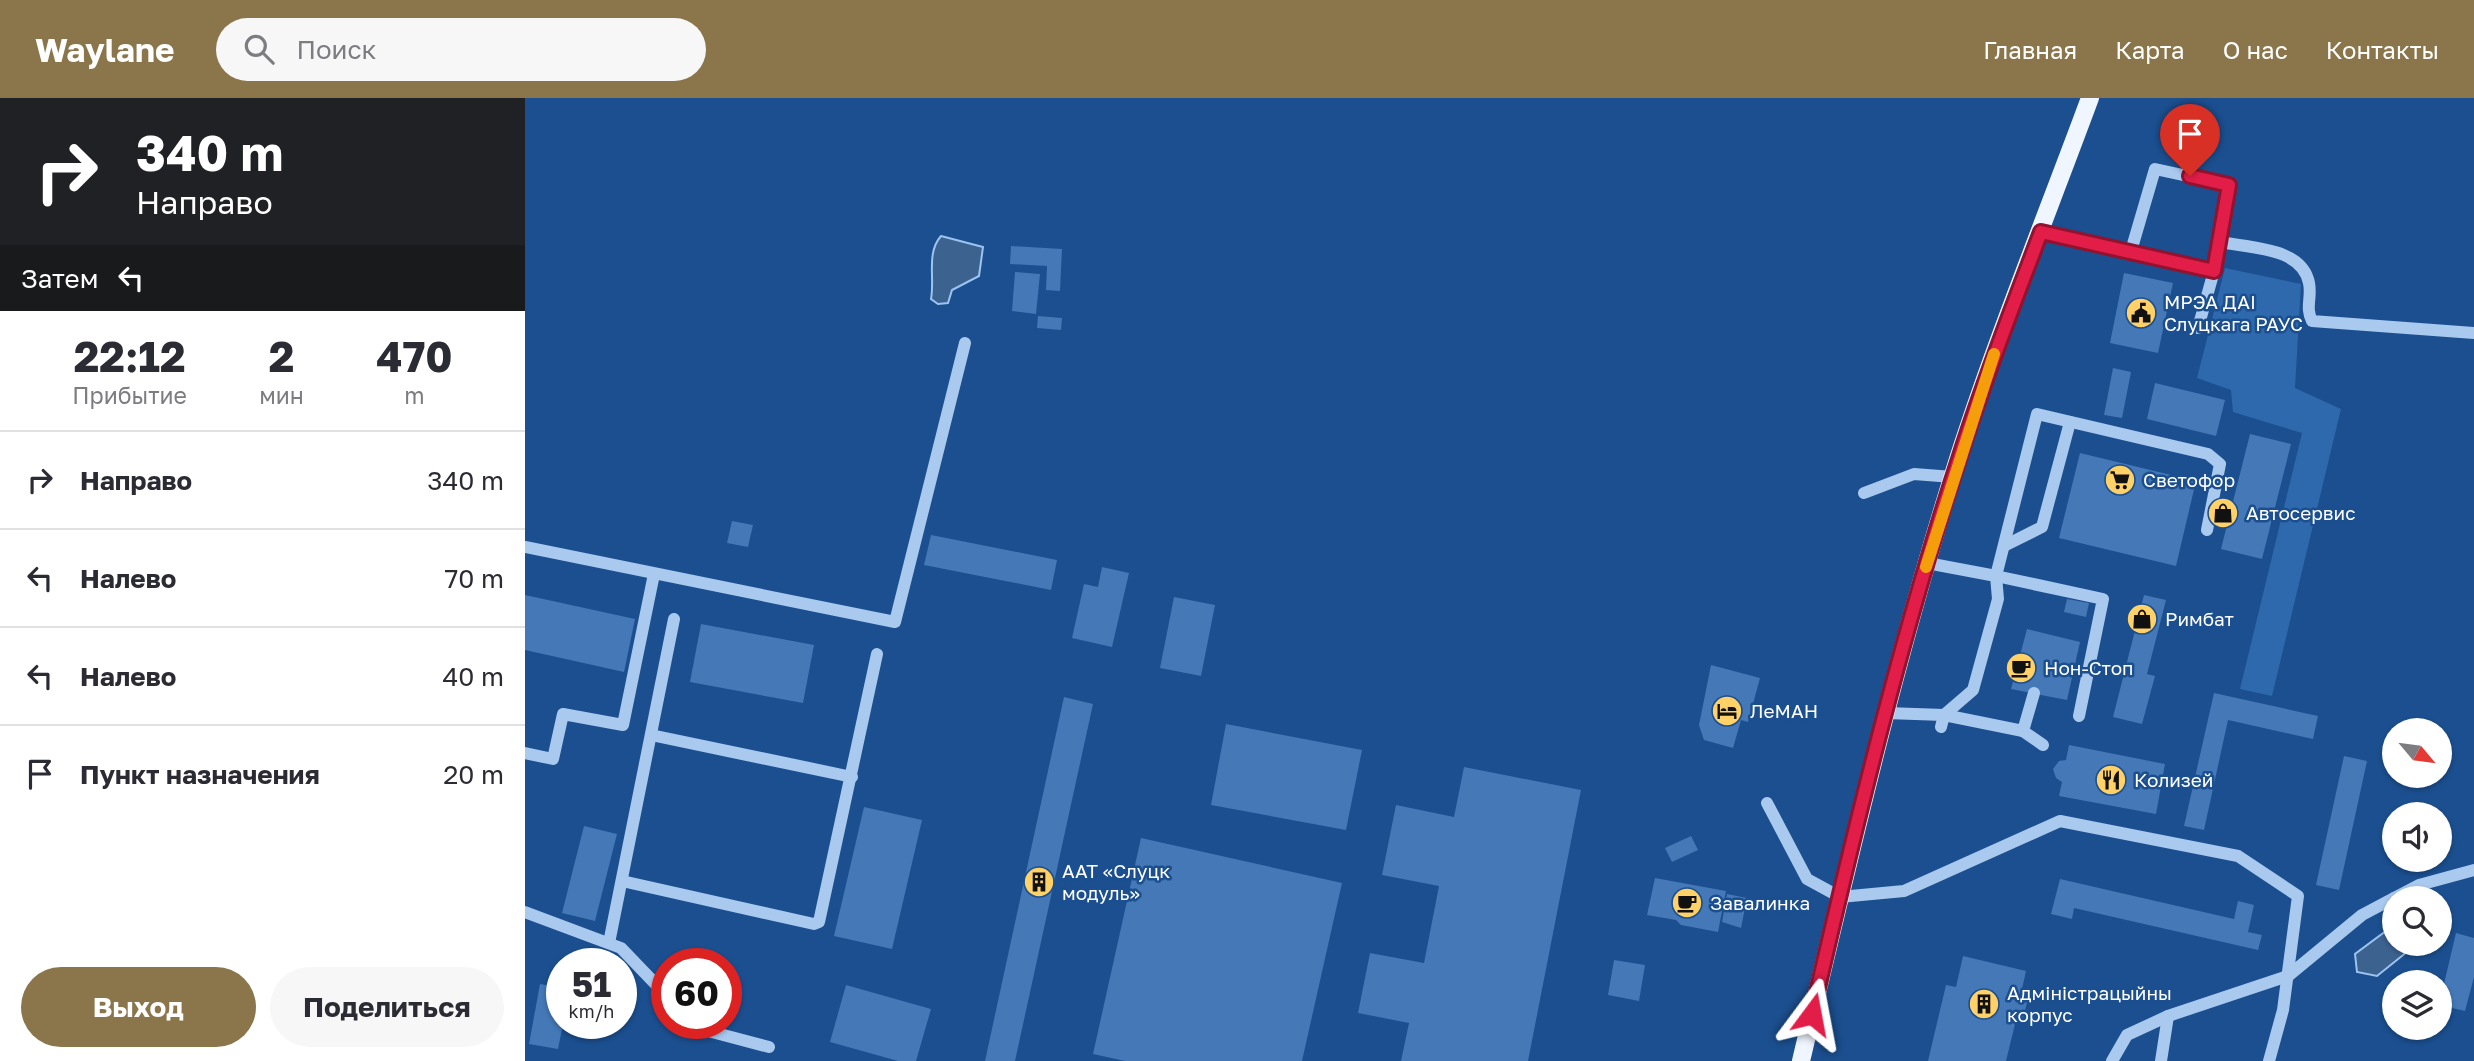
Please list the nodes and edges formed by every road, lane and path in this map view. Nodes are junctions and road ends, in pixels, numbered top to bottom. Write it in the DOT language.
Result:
graph roads {
  1 [pos="2090,98"];
  2 [pos="2041,232"];
  3 [pos="2220,242"];
  4 [pos="2130,251"];
  5 [pos="2214,271"];
  6 [pos="2199,328"];
  7 [pos="2474,333"];
  8 [pos="965,343"];
  9 [pos="2070,422"];
  10 [pos="1953,477"];
  11 [pos="1864,493"];
  12 [pos="2207,530"];
  13 [pos="2004,546"];
  14 [pos="525,547"];
  15 [pos="1927,564"];
  16 [pos="654,574"];
  17 [pos="1996,576"];
  18 [pos="674,619"];
  19 [pos="877,654"];
  20 [pos="2034,693"];
  21 [pos="1886,713"];
  22 [pos="2079,716"];
  23 [pos="1943,721"];
  24 [pos="2023,731"];
  25 [pos="651,735"];
  26 [pos="2043,745"];
  27 [pos="525,753"];
  28 [pos="852,777"];
  29 [pos="1767,803"];
  30 [pos="2474,870"];
  31 [pos="622,881"];
  32 [pos="2417,886"];
  33 [pos="1840,897"];
  34 [pos="2382,905"];
  35 [pos="525,912"];
  36 [pos="609,943"];
  37 [pos="2288,976"];
  38 [pos="651,979"];
  39 [pos="2168,1016"];
  40 [pos="739,1039"];
  41 [pos="769,1047"];
  42 [pos="1801,1061"];
  43 [pos="2112,1061"];
  44 [pos="2161,1061"];
  45 [pos="2269,1061"];
  1 -- 2 [label="main road"];
  2 -- 4 [label="lane"];
  2 -- 10 [label="main road"];
  3 -- 4 [label="lane"];
  3 -- 5 [label="lane"];
  3 -- 7 [label="lane"];
  4 -- 5 [label="lane"];
  5 -- 6 [label="lane"];
  8 -- 16 [label="lane"];
  9 -- 12 [label="lane"];
  9 -- 13 [label="lane"];
  9 -- 13 [label="lane"];
  10 -- 11 [label="lane"];
  10 -- 15 [label="main road"];
  13 -- 17 [label="lane"];
  14 -- 16 [label="lane"];
  15 -- 17 [label="lane"];
  15 -- 21 [label="main road"];
  16 -- 27 [label="lane"];
  17 -- 22 [label="lane"];
  17 -- 23 [label="lane"];
  18 -- 25 [label="lane"];
  19 -- 28 [label="lane"];
  20 -- 24 [label="lane"];
  21 -- 23 [label="lane"];
  21 -- 33 [label="main road"];
  23 -- 24 [label="lane"];
  24 -- 26 [label="lane"];
  25 -- 28 [label="lane"];
  25 -- 31 [label="lane"];
  28 -- 31 [label="lane"];
  29 -- 33 [label="lane"];
  30 -- 32 [label="lane"];
  31 -- 36 [label="lane"];
  33 -- 37 [label="lane"];
  33 -- 42 [label="main road"];
  34 -- 37 [label="lane"];
  35 -- 36 [label="lane"];
  36 -- 38 [label="lane"];
  37 -- 39 [label="lane"];
  37 -- 45 [label="lane"];
  39 -- 43 [label="lane"];
  39 -- 44 [label="lane"];
  40 -- 41 [label="lane"];
}
